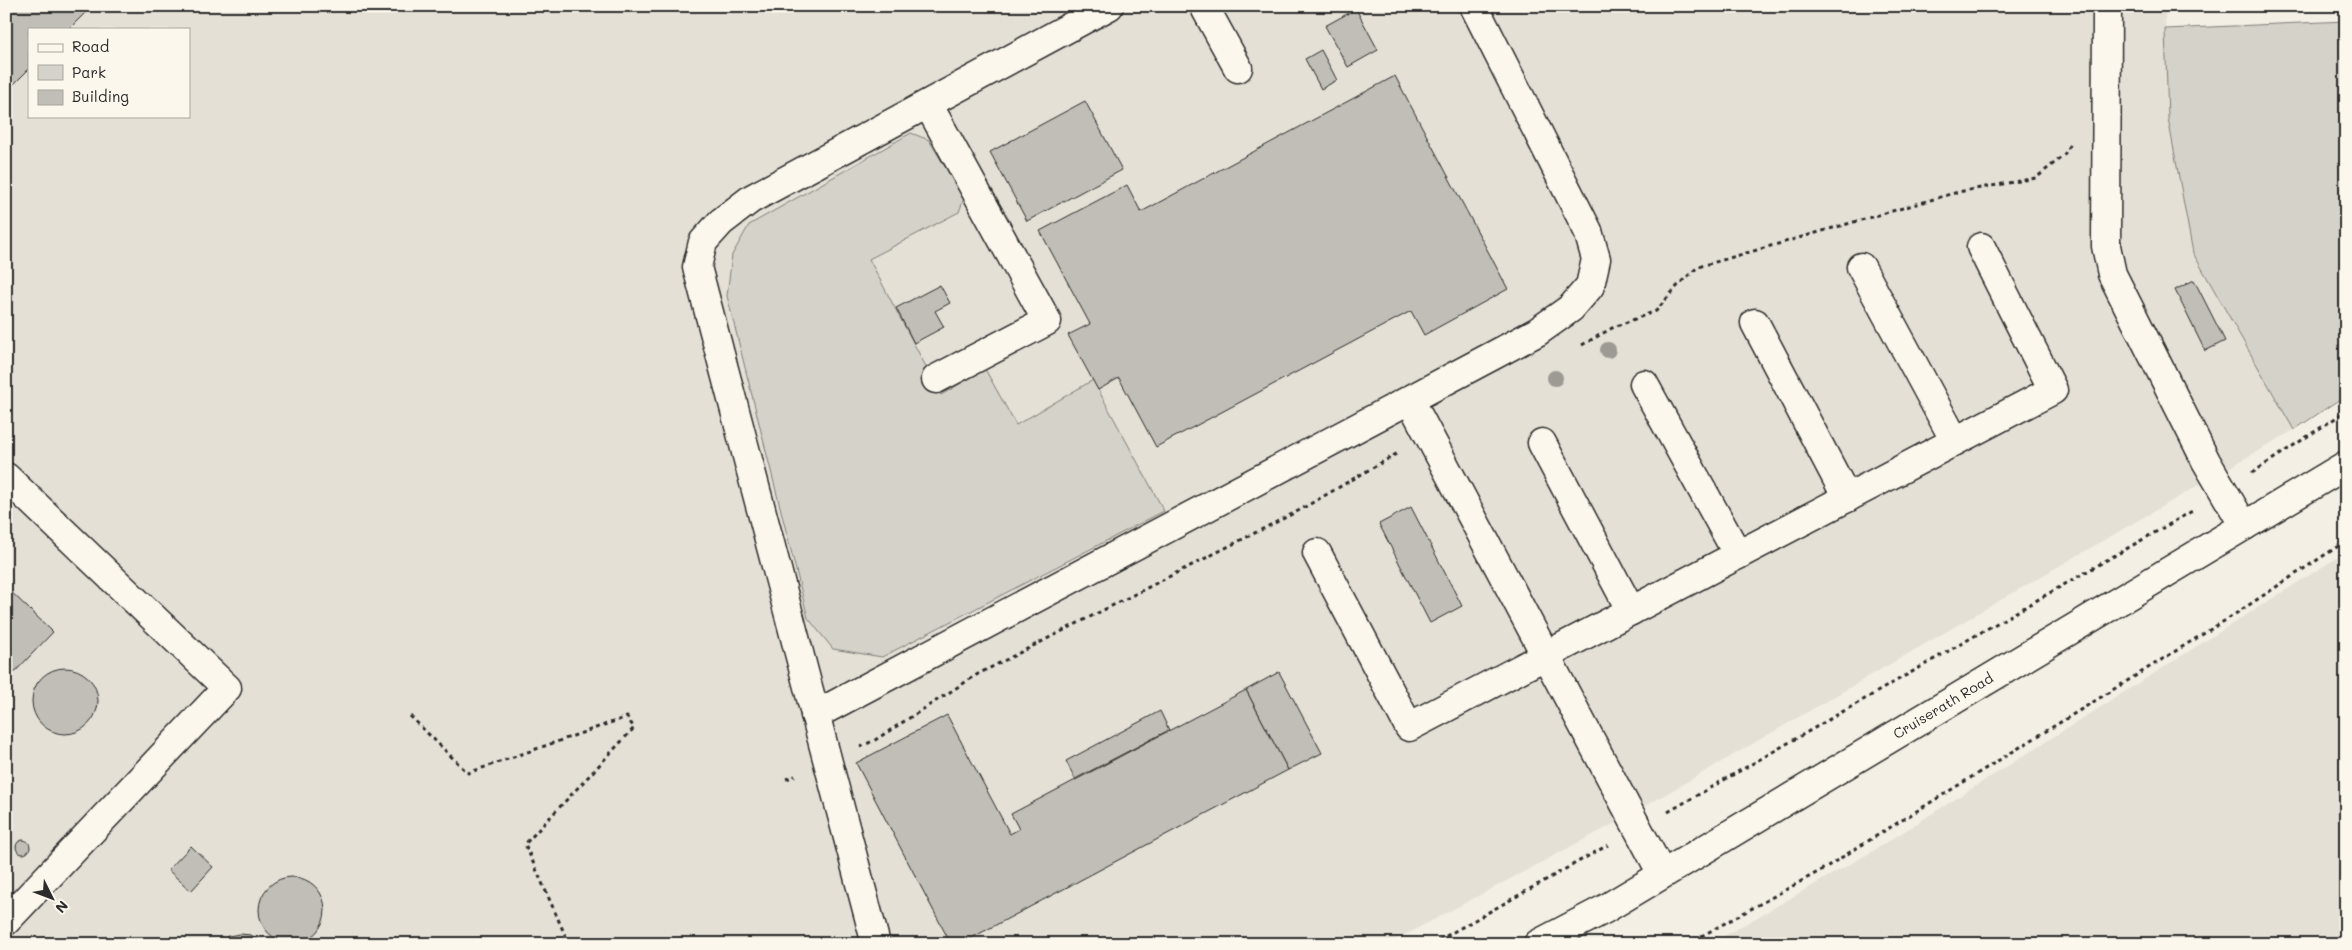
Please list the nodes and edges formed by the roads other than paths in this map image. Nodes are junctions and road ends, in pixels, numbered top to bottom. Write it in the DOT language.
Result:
graph roads {
  1 [pos="1108,6"];
  2 [pos="1204,6"];
  3 [pos="1474,6"];
  4 [pos="2107,6"];
  5 [pos="1238,68"];
  6 [pos="928,104"];
  7 [pos="1980,246"];
  8 [pos="1860,267"];
  9 [pos="1755,323"];
  10 [pos="936,378"];
  11 [pos="1644,384"];
  12 [pos="1410,400"];
  13 [pos="1955,441"];
  14 [pos="1542,442"];
  15 [pos="2346,465"];
  16 [pos="10,488"];
  17 [pos="1847,498"];
  18 [pos="2244,526"];
  19 [pos="1317,553"];
  20 [pos="1738,556"];
  21 [pos="1631,611"];
  22 [pos="1546,656"];
  23 [pos="815,716"];
  24 [pos="1662,874"];
  25 [pos="6,921"];
  26 [pos="1540,943"];
  27 [pos="876,944"];
  1 -- 6 [label="main road"];
  2 -- 5 [label="main road"];
  3 -- 12 [label="main road"];
  4 -- 18 [label="main road"];
  6 -- 10 [label="main road"];
  6 -- 23 [label="main road"];
  7 -- 13 [label="main road"];
  8 -- 13 [label="main road"];
  9 -- 17 [label="main road"];
  11 -- 20 [label="main road"];
  12 -- 22 [label="main road"];
  12 -- 23 [label="main road"];
  13 -- 17 [label="main road"];
  14 -- 21 [label="main road"];
  15 -- 18 [label="main road, Cruiserath Road"];
  16 -- 25 [label="main road"];
  17 -- 20 [label="main road"];
  18 -- 24 [label="main road, Cruiserath Road"];
  19 -- 22 [label="main road"];
  20 -- 21 [label="main road"];
  21 -- 22 [label="main road"];
  22 -- 24 [label="main road"];
  23 -- 27 [label="main road"];
  24 -- 26 [label="main road, Cruiserath Road"];
}
